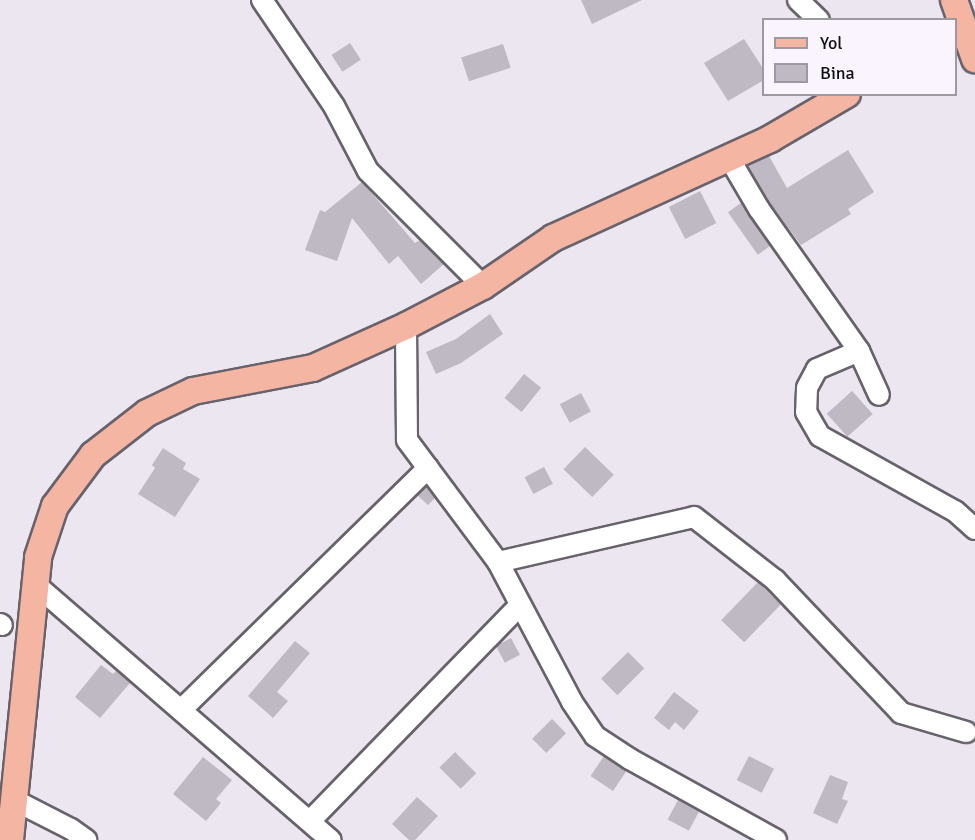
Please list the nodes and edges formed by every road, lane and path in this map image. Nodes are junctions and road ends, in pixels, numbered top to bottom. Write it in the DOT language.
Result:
graph roads {
  1 [pos="262,0"];
  2 [pos="798,0"];
  3 [pos="960,9"];
  4 [pos="817,18"];
  5 [pos="975,59"];
  6 [pos="845,96"];
  7 [pos="729,158"];
  8 [pos="483,286"];
  9 [pos="406,326"];
  10 [pos="859,351"];
  11 [pos="879,395"];
  12 [pos="428,468"];
  13 [pos="975,529"];
  14 [pos="498,562"];
  15 [pos="35,584"];
  16 [pos="520,605"];
  17 [pos="181,710"];
  18 [pos="966,732"];
  19 [pos="14,800"];
  20 [pos="310,821"];
  21 [pos="10,840"];
  22 [pos="86,840"];
  23 [pos="331,840"];
  24 [pos="776,840"];
  1 -- 8 [label="street"];
  2 -- 4 [label="street"];
  3 -- 5 [label="main road"];
  6 -- 7 [label="main road"];
  7 -- 8 [label="main road"];
  7 -- 10 [label="street"];
  8 -- 9 [label="main road"];
  9 -- 12 [label="street"];
  9 -- 15 [label="main road"];
  10 -- 11 [label="street"];
  10 -- 13 [label="street"];
  12 -- 14 [label="street"];
  12 -- 17 [label="street"];
  14 -- 16 [label="street"];
  14 -- 18 [label="street"];
  15 -- 17 [label="street"];
  15 -- 19 [label="main road"];
  16 -- 20 [label="street"];
  16 -- 24 [label="street"];
  17 -- 20 [label="street"];
  19 -- 21 [label="main road"];
  19 -- 22 [label="street"];
  20 -- 23 [label="street"];
}
